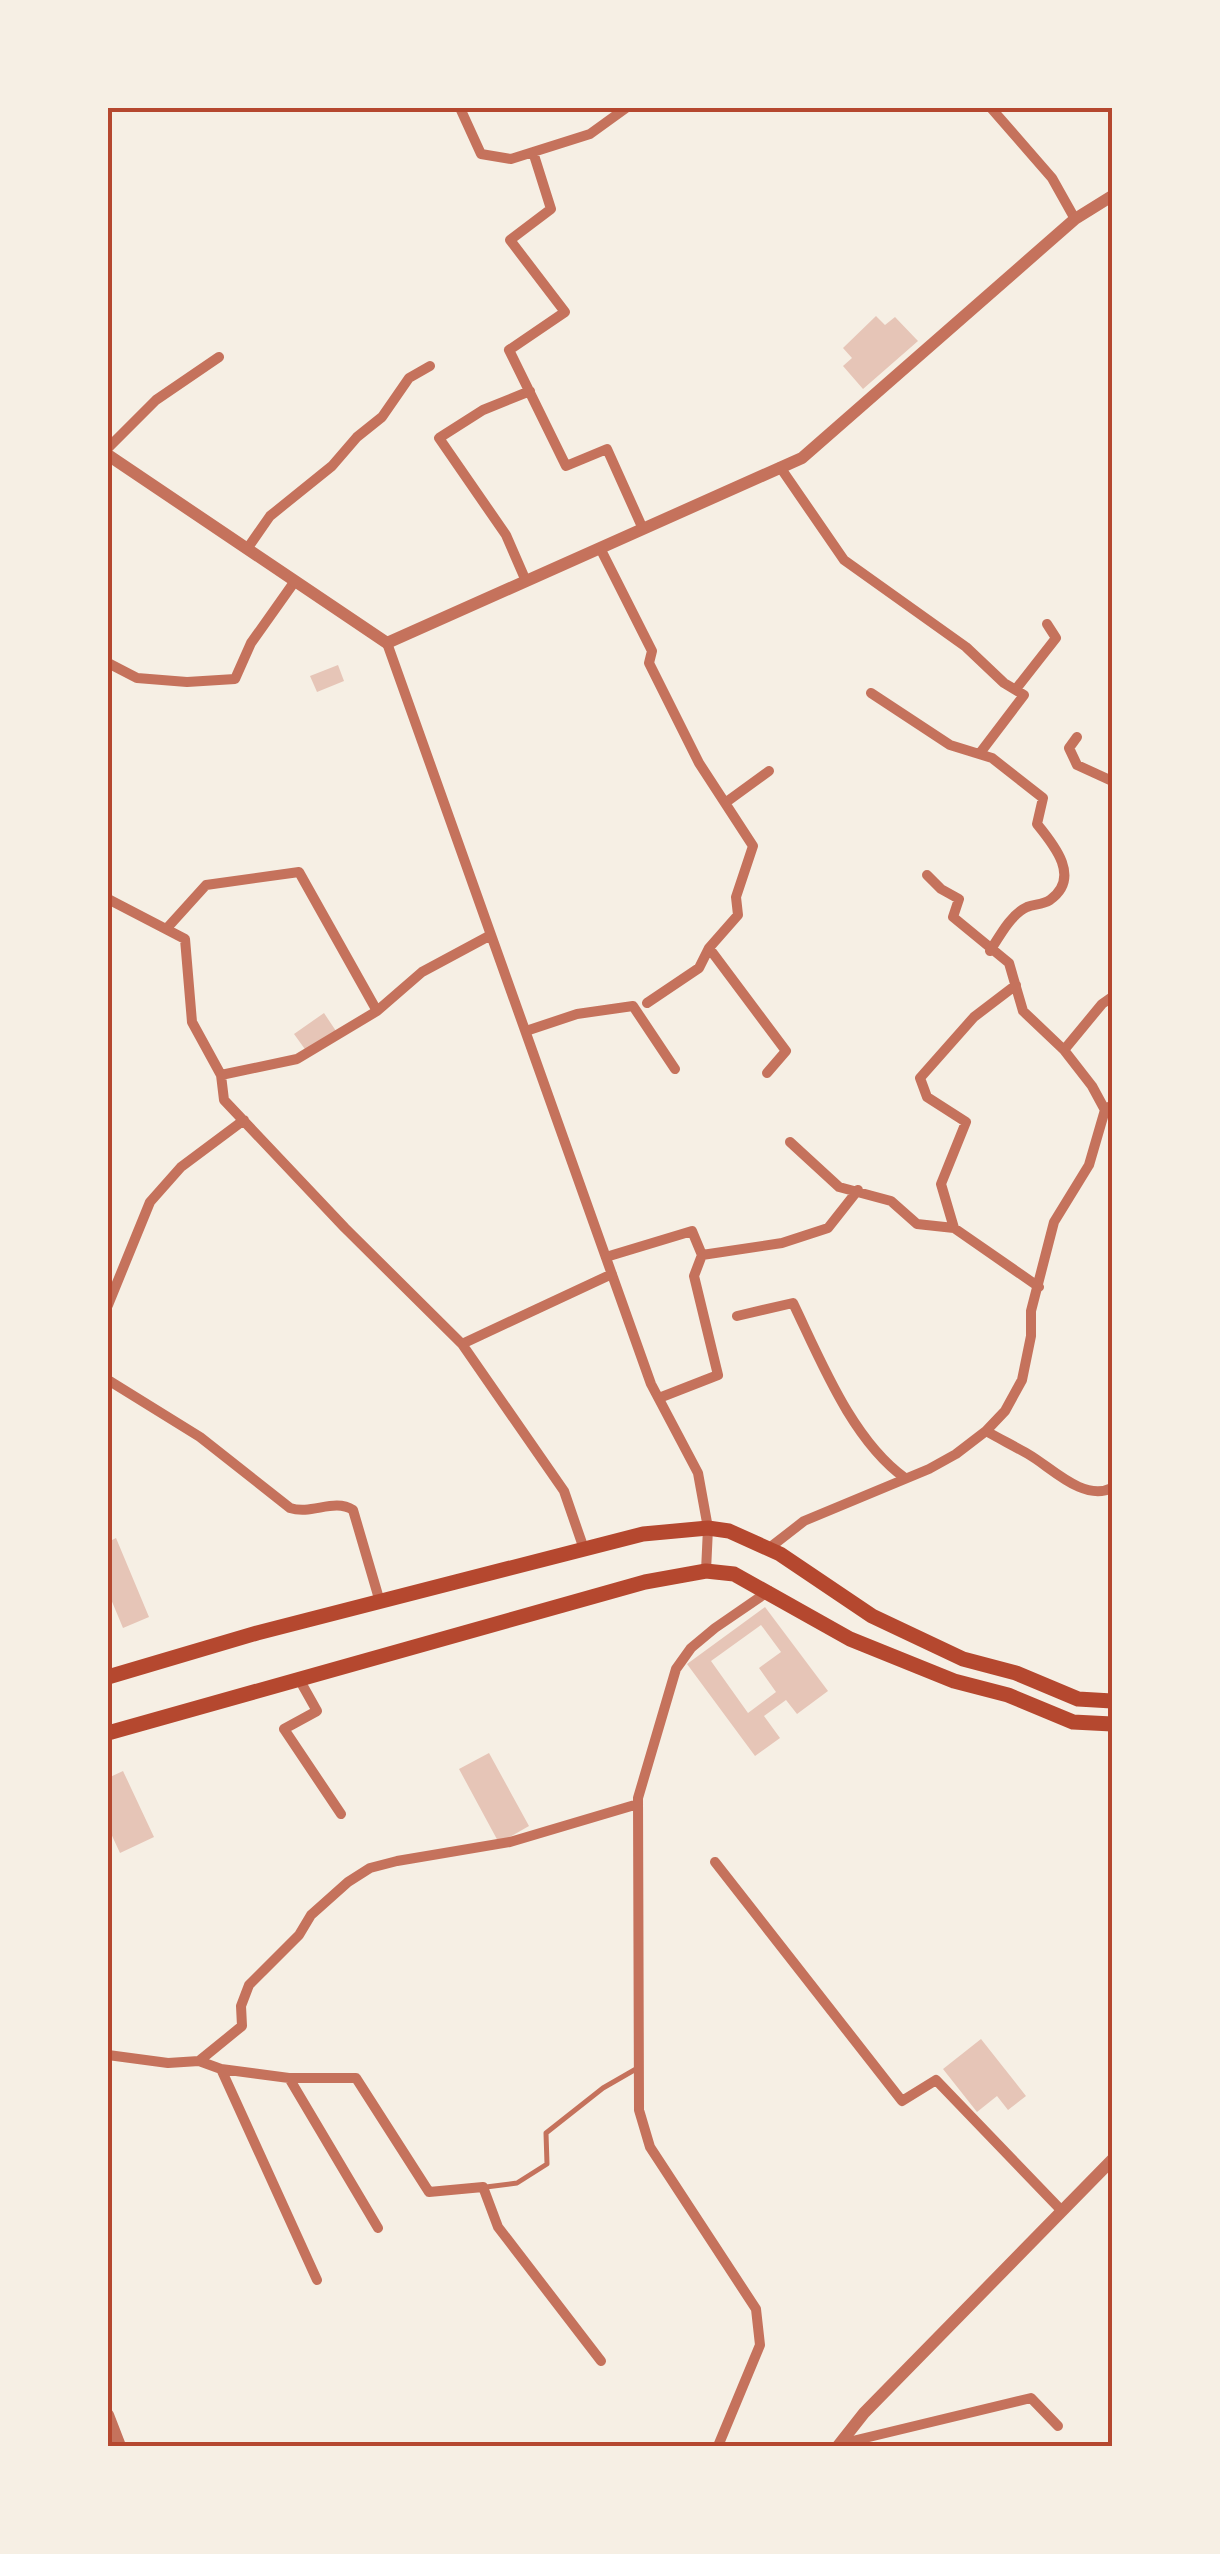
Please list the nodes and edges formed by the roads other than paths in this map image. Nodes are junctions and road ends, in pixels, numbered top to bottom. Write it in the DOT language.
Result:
graph roads {
  1 [pos="460,108"];
  2 [pos="626,108"];
  3 [pos="991,108"];
  4 [pos="532,152"];
  5 [pos="1112,196"];
  6 [pos="1075,219"];
  7 [pos="219,357"];
  8 [pos="430,366"];
  9 [pos="530,391"];
  10 [pos="108,451"];
  11 [pos="780,467"];
  12 [pos="643,528"];
  13 [pos="600,548"];
  14 [pos="247,550"];
  15 [pos="526,580"];
  16 [pos="295,582"];
  17 [pos="1047,624"];
  18 [pos="386,642"];
  19 [pos="108,663"];
  20 [pos="1016,689"];
  21 [pos="871,694"];
  22 [pos="1077,736"];
  23 [pos="980,753"];
  24 [pos="769,770"];
  25 [pos="1112,781"];
  26 [pos="725,804"];
  27 [pos="927,874"];
  28 [pos="108,899"];
  29 [pos="168,927"];
  30 [pos="489,936"];
  31 [pos="709,948"];
  32 [pos="990,950"];
  33 [pos="1016,985"];
  34 [pos="1112,997"];
  35 [pos="647,1003"];
  36 [pos="377,1011"];
  37 [pos="526,1031"];
  38 [pos="1064,1050"];
  39 [pos="675,1070"];
  40 [pos="767,1072"];
  41 [pos="221,1074"];
  42 [pos="1109,1107"];
  43 [pos="244,1120"];
  44 [pos="790,1142"];
  45 [pos="858,1190"];
  46 [pos="954,1228"];
  47 [pos="702,1255"];
  48 [pos="606,1257"];
  49 [pos="612,1274"];
  50 [pos="1039,1287"];
  51 [pos="108,1304"];
  52 [pos="738,1316"];
  53 [pos="462,1344"];
  54 [pos="108,1380"];
  55 [pos="659,1398"];
  56 [pos="986,1431"];
  57 [pos="905,1478"];
  58 [pos="1112,1488"];
  59 [pos="708,1528"];
  60 [pos="584,1549"];
  61 [pos="768,1549"];
  62 [pos="706,1571"];
  63 [pos="769,1591"];
  64 [pos="380,1602"];
  65 [pos="108,1677"];
  66 [pos="299,1679"];
  67 [pos="1112,1701"];
  68 [pos="1112,1724"];
  69 [pos="108,1733"];
  70 [pos="638,1804"];
  71 [pos="341,1814"];
  72 [pos="715,1862"];
  73 [pos="108,2055"];
  74 [pos="199,2061"];
  75 [pos="638,2068"];
  76 [pos="220,2069"];
  77 [pos="289,2078"];
  78 [pos="1112,2160"];
  79 [pos="483,2187"];
  80 [pos="1062,2211"];
  81 [pos="378,2228"];
  82 [pos="317,2280"];
  83 [pos="601,2361"];
  84 [pos="108,2414"];
  85 [pos="1058,2426"];
  86 [pos="120,2446"];
  87 [pos="718,2446"];
  88 [pos="839,2446"];
  1 -- 4 [label="street"];
  2 -- 4 [label="street"];
  3 -- 6 [label="street"];
  4 -- 9 [label="street"];
  5 -- 6 [label="street"];
  6 -- 11 [label="street"];
  7 -- 10 [label="street"];
  8 -- 14 [label="street"];
  9 -- 12 [label="street"];
  9 -- 15 [label="street"];
  10 -- 14 [label="street"];
  11 -- 12 [label="street"];
  11 -- 20 [label="street"];
  12 -- 13 [label="street"];
  13 -- 15 [label="street"];
  13 -- 26 [label="street"];
  14 -- 16 [label="street"];
  15 -- 18 [label="street"];
  16 -- 18 [label="street"];
  16 -- 19 [label="street"];
  17 -- 20 [label="street"];
  18 -- 30 [label="street"];
  20 -- 23 [label="street"];
  21 -- 23 [label="street"];
  22 -- 25 [label="street"];
  23 -- 32 [label="street"];
  24 -- 26 [label="street"];
  26 -- 31 [label="street"];
  27 -- 32 [label="street"];
  28 -- 29 [label="street"];
  29 -- 36 [label="street"];
  29 -- 41 [label="street"];
  30 -- 36 [label="street"];
  30 -- 37 [label="street"];
  31 -- 35 [label="street"];
  31 -- 40 [label="street"];
  32 -- 33 [label="street"];
  33 -- 38 [label="street"];
  33 -- 46 [label="street"];
  34 -- 38 [label="street"];
  36 -- 41 [label="street"];
  37 -- 39 [label="street"];
  37 -- 48 [label="street"];
  38 -- 42 [label="street"];
  41 -- 43 [label="street"];
  42 -- 50 [label="street"];
  43 -- 51 [label="street"];
  43 -- 53 [label="street"];
  44 -- 45 [label="street"];
  45 -- 46 [label="street"];
  45 -- 47 [label="street"];
  46 -- 50 [label="street"];
  47 -- 48 [label="street"];
  47 -- 55 [label="street"];
  48 -- 49 [label="street"];
  49 -- 53 [label="street"];
  49 -- 55 [label="street"];
  50 -- 56 [label="street"];
  52 -- 57 [label="street"];
  53 -- 60 [label="street"];
  54 -- 64 [label="street"];
  55 -- 59 [label="street"];
  56 -- 57 [label="street"];
  56 -- 58 [label="street"];
  57 -- 61 [label="street"];
  59 -- 60 [label="main road"];
  59 -- 61 [label="main road"];
  59 -- 62 [label="street"];
  60 -- 64 [label="main road"];
  61 -- 67 [label="main road"];
  62 -- 63 [label="main road"];
  62 -- 66 [label="main road"];
  63 -- 68 [label="main road"];
  63 -- 70 [label="street"];
  64 -- 65 [label="main road"];
  66 -- 69 [label="main road"];
  66 -- 71 [label="street"];
  70 -- 74 [label="street"];
  70 -- 75 [label="street"];
  72 -- 80 [label="street"];
  73 -- 74 [label="street"];
  74 -- 76 [label="street"];
  75 -- 79 [label="lane"];
  75 -- 87 [label="street"];
  76 -- 77 [label="street"];
  76 -- 82 [label="street"];
  77 -- 79 [label="street"];
  77 -- 81 [label="street"];
  78 -- 80 [label="street"];
  79 -- 83 [label="street"];
  80 -- 88 [label="street"];
  84 -- 86 [label="street"];
  85 -- 88 [label="street"];
}
